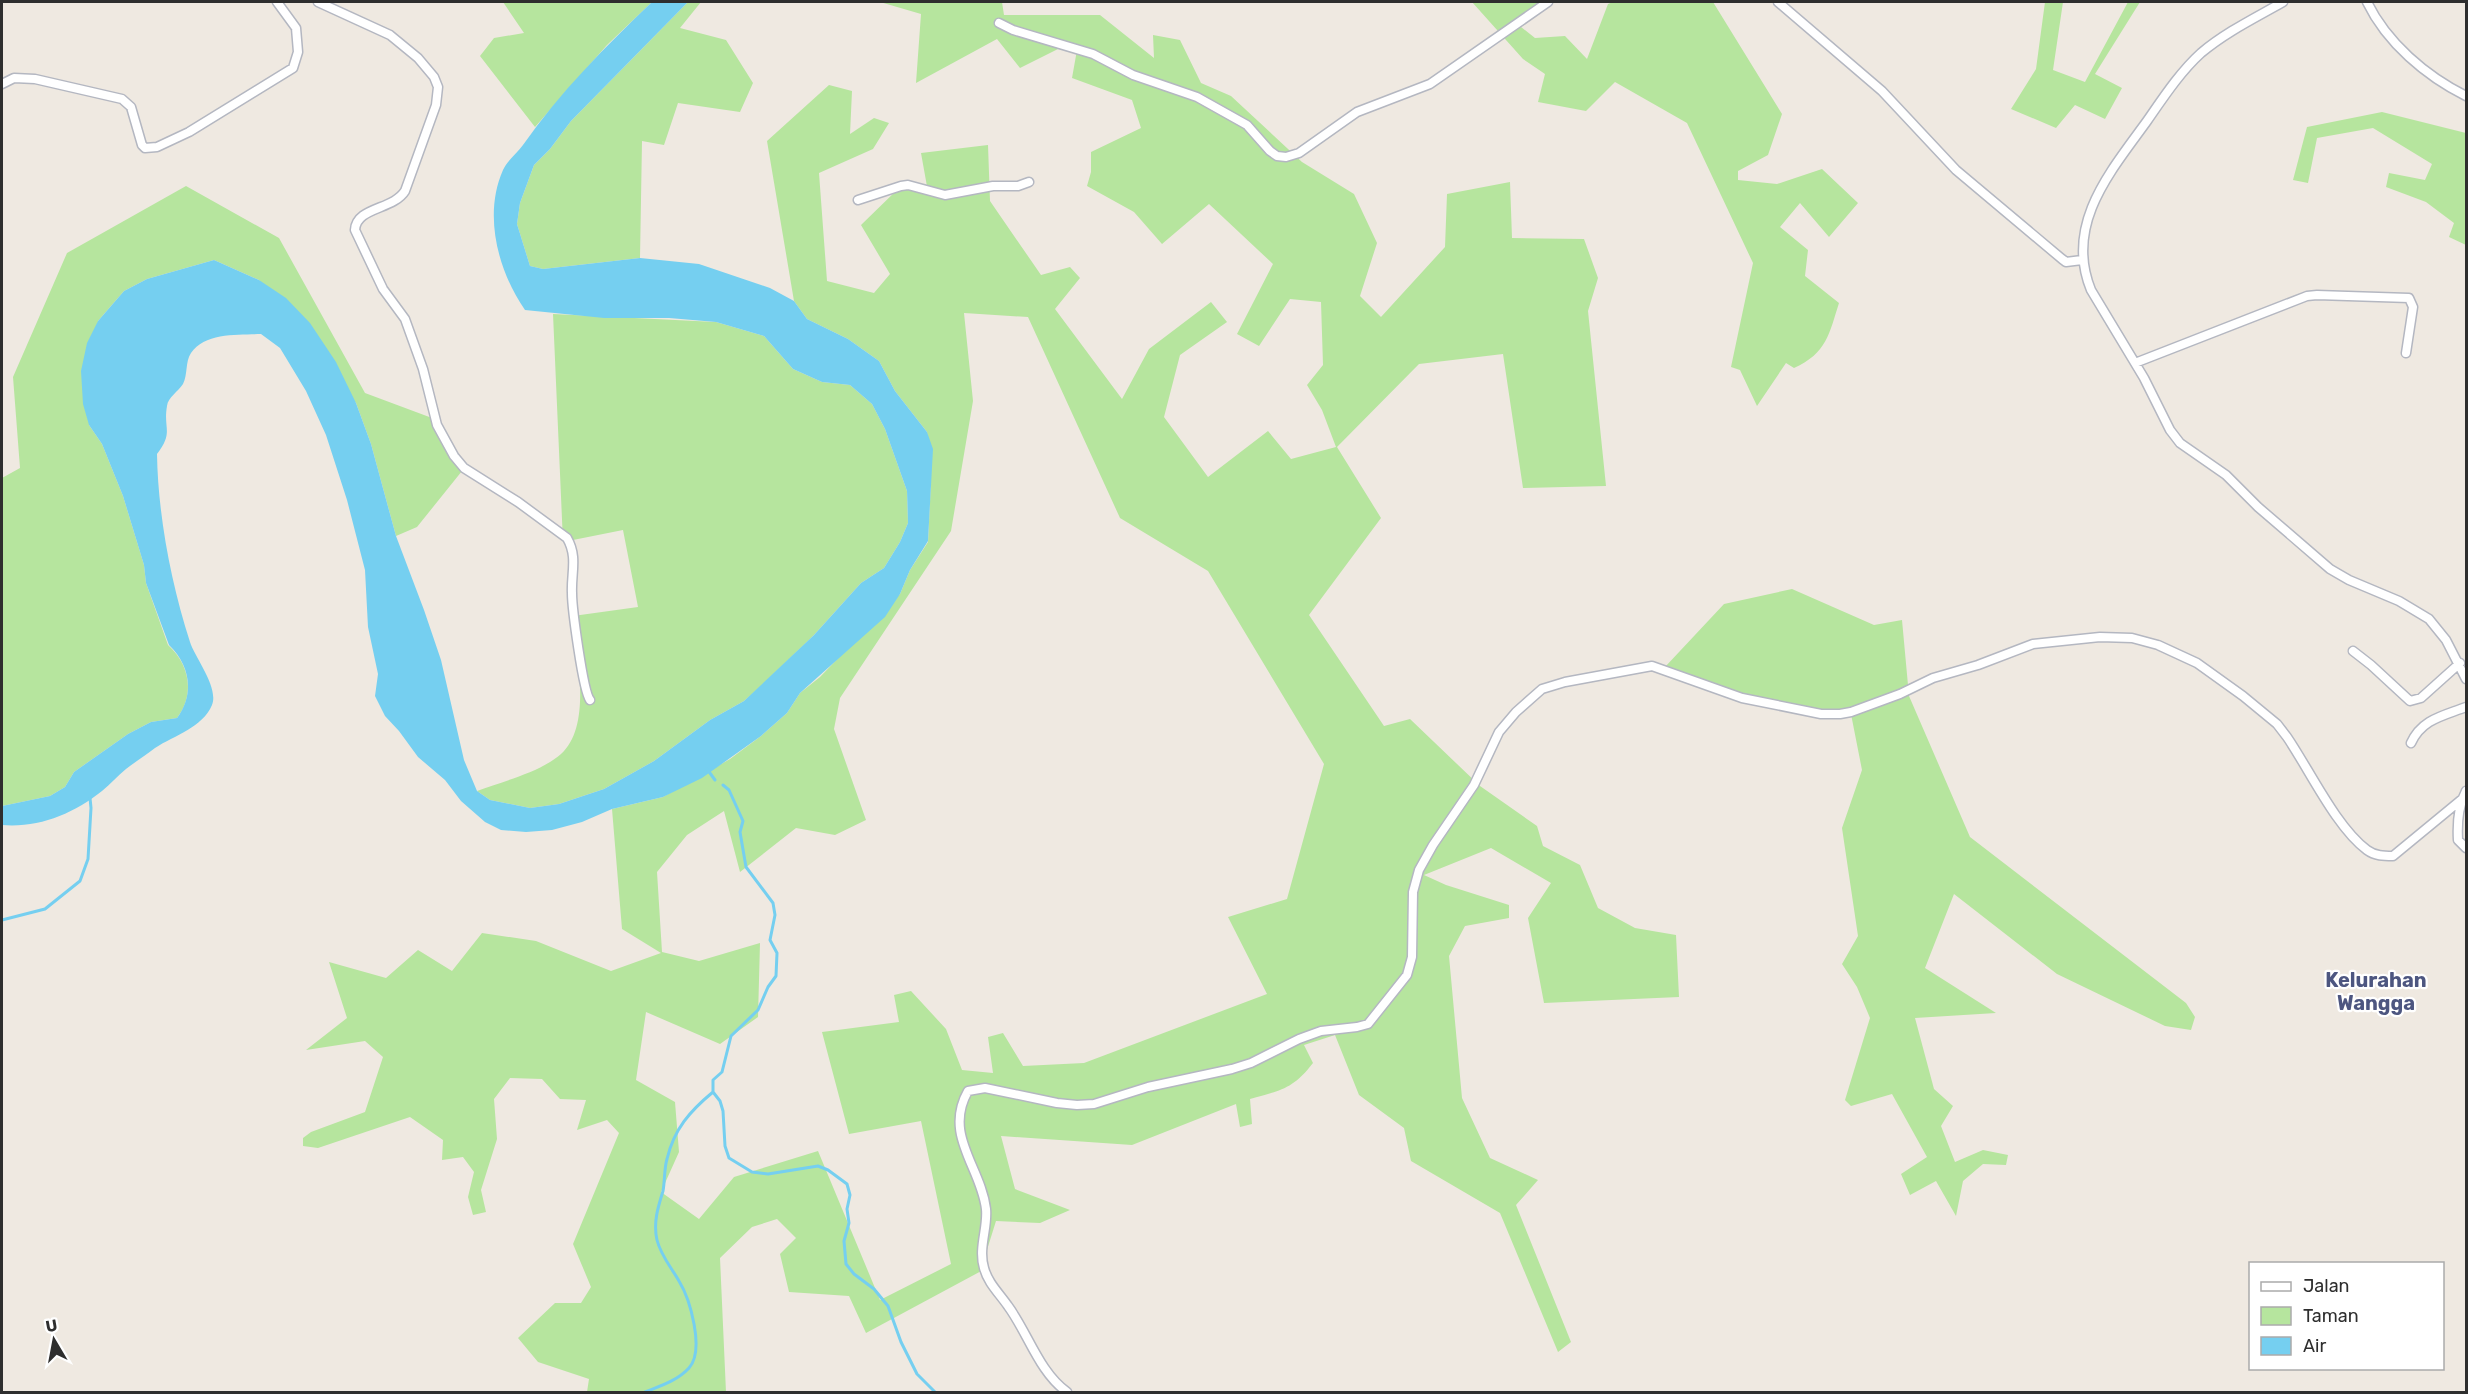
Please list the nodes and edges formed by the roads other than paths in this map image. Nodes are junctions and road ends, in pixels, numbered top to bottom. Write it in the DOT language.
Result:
graph roads {
  1 [pos="277,2"];
  2 [pos="318,2"];
  3 [pos="1548,2"];
  4 [pos="1778,2"];
  5 [pos="2283,2"];
  6 [pos="2367,2"];
  7 [pos="999,23"];
  8 [pos="2,84"];
  9 [pos="2466,96"];
  10 [pos="1029,182"];
  11 [pos="858,200"];
  12 [pos="2082,260"];
  13 [pos="2406,353"];
  14 [pos="2134,363"];
  15 [pos="2352,651"];
  16 [pos="2460,663"];
  17 [pos="2466,679"];
  18 [pos="590,700"];
  19 [pos="2466,707"];
  20 [pos="2411,743"];
  21 [pos="2466,790"];
  22 [pos="2461,800"];
  23 [pos="2466,848"];
  24 [pos="1067,1392"];
  1 -- 8 [label="street"];
  2 -- 18 [label="street"];
  3 -- 7 [label="street"];
  4 -- 12 [label="street"];
  5 -- 12 [label="street"];
  6 -- 9 [label="street"];
  10 -- 11 [label="street"];
  12 -- 14 [label="street"];
  13 -- 14 [label="street"];
  14 -- 16 [label="street"];
  15 -- 16 [label="street"];
  16 -- 17 [label="street"];
  19 -- 20 [label="street"];
  21 -- 22 [label="street"];
  22 -- 23 [label="street"];
  22 -- 24 [label="street"];
}
